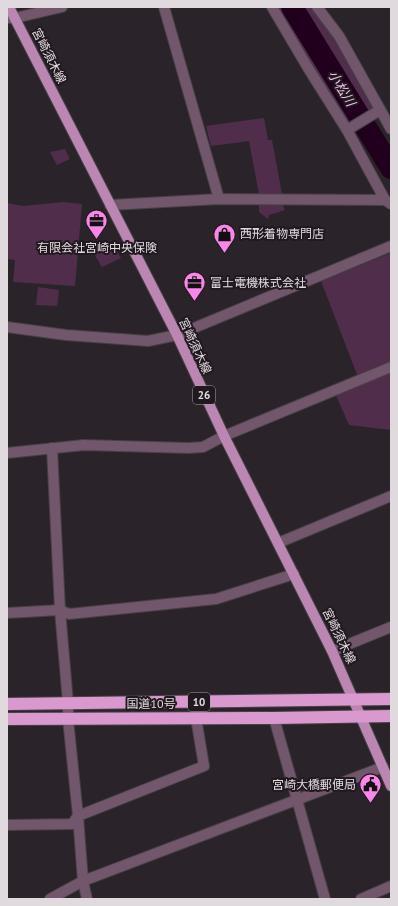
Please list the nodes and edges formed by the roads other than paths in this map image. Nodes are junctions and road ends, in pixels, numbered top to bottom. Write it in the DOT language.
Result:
graph roads {
  1 [pos="9,7"];
  2 [pos="62,7"];
  3 [pos="164,7"];
  4 [pos="272,7"];
  5 [pos="317,7"];
  6 [pos="10,17"];
  7 [pos="380,110"];
  8 [pos="391,129"];
  9 [pos="346,130"];
  10 [pos="219,199"];
  11 [pos="388,202"];
  12 [pos="110,205"];
  13 [pos="391,246"];
  14 [pos="7,326"];
  15 [pos="177,335"];
  16 [pos="391,367"];
  17 [pos="224,436"];
  18 [pos="52,448"];
  19 [pos="7,453"];
  20 [pos="391,496"];
  21 [pos="278,543"];
  22 [pos="294,574"];
  23 [pos="60,610"];
  24 [pos="7,613"];
  25 [pos="391,627"];
  26 [pos="332,651"];
  27 [pos="391,699"];
  28 [pos="354,700"];
  29 [pos="68,703"];
  30 [pos="7,704"];
  31 [pos="361,716"];
  32 [pos="391,716"];
  33 [pos="68,718"];
  34 [pos="196,718"];
  35 [pos="274,718"];
  36 [pos="7,719"];
  37 [pos="383,767"];
  38 [pos="391,786"];
  39 [pos="296,800"];
  40 [pos="78,816"];
  41 [pos="7,825"];
  42 [pos="83,881"];
  43 [pos="391,886"];
  44 [pos="50,899"];
  45 [pos="87,899"];
  46 [pos="325,899"];
  47 [pos="361,899"];
  1 -- 6 [label="main road, 宮崎須木線 / 26"];
  2 -- 6 [label="street"];
  3 -- 10 [label="street"];
  4 -- 9 [label="street"];
  5 -- 7 [label="street"];
  6 -- 12 [label="main road, 宮崎須木線 / 26"];
  7 -- 8 [label="street"];
  7 -- 9 [label="street"];
  9 -- 11 [label="street"];
  10 -- 11 [label="street"];
  10 -- 12 [label="street"];
  12 -- 15 [label="main road, 宮崎須木線 / 26"];
  13 -- 15 [label="street"];
  14 -- 15 [label="street"];
  15 -- 17 [label="main road, 宮崎須木線 / 26"];
  16 -- 17 [label="street"];
  17 -- 18 [label="street"];
  17 -- 21 [label="main road, 宮崎須木線 / 26"];
  18 -- 19 [label="street"];
  18 -- 23 [label="street"];
  20 -- 21 [label="street"];
  21 -- 22 [label="main road, 宮崎須木線 / 26"];
  22 -- 23 [label="street"];
  22 -- 26 [label="main road, 宮崎須木線 / 26"];
  23 -- 24 [label="street"];
  23 -- 29 [label="street"];
  25 -- 26 [label="street"];
  26 -- 28 [label="main road, 宮崎須木線 / 26"];
  27 -- 28 [label="highway, 国道10号 / 10"];
  28 -- 29 [label="highway, 国道10号 / 10"];
  28 -- 31 [label="main road, 宮崎須木線 / 26"];
  29 -- 30 [label="highway, 国道10号 / 10"];
  29 -- 33 [label="street"];
  31 -- 32 [label="highway, 国道10号 / 10"];
  31 -- 35 [label="highway, 国道10号 / 10"];
  31 -- 37 [label="main road, 宮崎須木線 / 26"];
  33 -- 34 [label="highway, 国道10号 / 10"];
  33 -- 36 [label="highway, 国道10号 / 10"];
  33 -- 40 [label="street"];
  34 -- 35 [label="highway, 国道10号 / 10"];
  34 -- 40 [label="street"];
  35 -- 39 [label="street"];
  37 -- 38 [label="main road, 宮崎須木線 / 26"];
  37 -- 39 [label="street"];
  39 -- 42 [label="street"];
  39 -- 46 [label="street"];
  40 -- 41 [label="street"];
  40 -- 42 [label="street"];
  42 -- 44 [label="street"];
  42 -- 45 [label="street"];
  43 -- 47 [label="street"];
}
